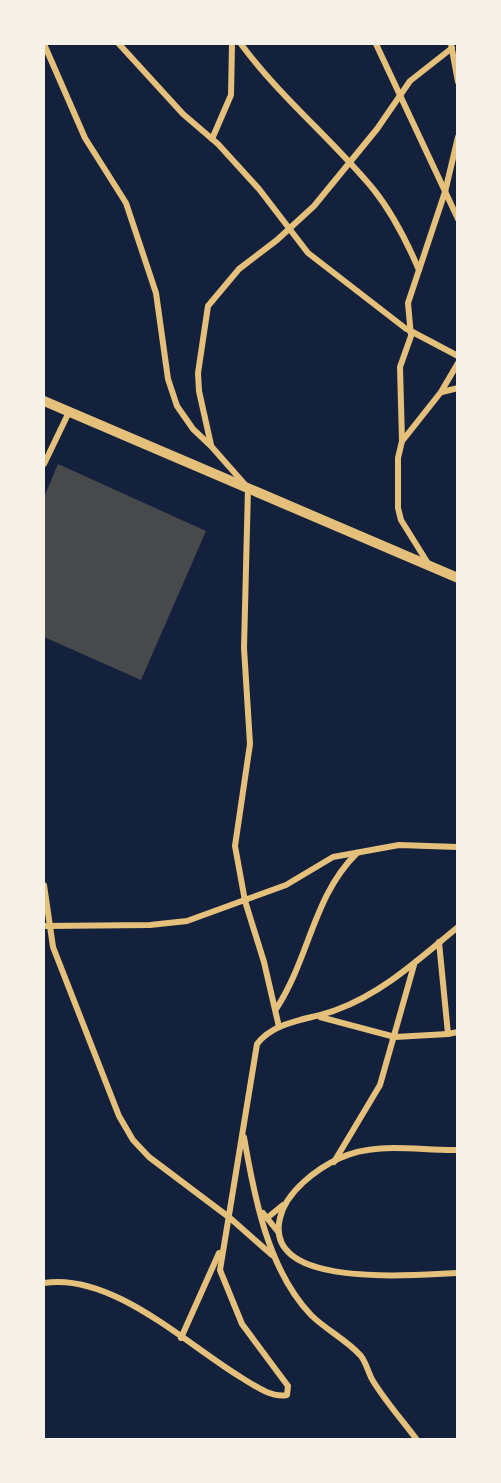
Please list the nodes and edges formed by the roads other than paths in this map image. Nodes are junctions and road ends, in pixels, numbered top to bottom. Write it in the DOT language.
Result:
graph roads {
  1 [pos="44,44"];
  2 [pos="119,44"];
  3 [pos="232,44"];
  4 [pos="241,44"];
  5 [pos="376,44"];
  6 [pos="451,46"];
  7 [pos="458,54"];
  8 [pos="458,82"];
  9 [pos="399,95"];
  10 [pos="458,138"];
  11 [pos="212,139"];
  12 [pos="349,164"];
  13 [pos="445,192"];
  14 [pos="458,219"];
  15 [pos="290,228"];
  16 [pos="419,270"];
  17 [pos="410,331"];
  18 [pos="458,356"];
  19 [pos="458,363"];
  20 [pos="458,388"];
  21 [pos="441,392"];
  22 [pos="44,401"];
  23 [pos="69,412"];
  24 [pos="402,441"];
  25 [pos="211,446"];
  26 [pos="44,464"];
  27 [pos="248,488"];
  28 [pos="430,566"];
  29 [pos="458,578"];
  30 [pos="458,846"];
  31 [pos="358,853"];
  32 [pos="44,885"];
  33 [pos="245,901"];
  34 [pos="46,926"];
  35 [pos="458,927"];
  36 [pos="439,942"];
  37 [pos="415,963"];
  38 [pos="276,1009"];
  39 [pos="317,1016"];
  40 [pos="279,1027"];
  41 [pos="458,1032"];
  42 [pos="448,1034"];
  43 [pos="393,1036"];
  44 [pos="243,1130"];
  45 [pos="458,1150"];
  46 [pos="333,1162"];
  47 [pos="284,1204"];
  48 [pos="261,1210"];
  49 [pos="230,1218"];
  50 [pos="267,1218"];
  51 [pos="279,1233"];
  52 [pos="222,1247"];
  53 [pos="272,1254"];
  54 [pos="458,1273"];
  55 [pos="44,1283"];
  56 [pos="181,1338"];
  57 [pos="417,1440"];
  1 -- 25 [label="street"];
  2 -- 11 [label="street"];
  3 -- 11 [label="street"];
  4 -- 12 [label="street"];
  5 -- 9 [label="street"];
  6 -- 7 [label="street"];
  6 -- 8 [label="street"];
  6 -- 9 [label="street"];
  9 -- 12 [label="street"];
  9 -- 13 [label="street"];
  10 -- 13 [label="street"];
  11 -- 15 [label="street"];
  12 -- 15 [label="street"];
  12 -- 16 [label="street"];
  13 -- 14 [label="street"];
  13 -- 16 [label="street"];
  15 -- 17 [label="street"];
  15 -- 25 [label="street"];
  16 -- 17 [label="street"];
  17 -- 18 [label="street"];
  17 -- 24 [label="street"];
  19 -- 21 [label="street"];
  20 -- 21 [label="street"];
  21 -- 24 [label="street"];
  22 -- 23 [label="highway"];
  23 -- 26 [label="street"];
  23 -- 27 [label="highway"];
  24 -- 28 [label="street"];
  25 -- 27 [label="street"];
  27 -- 28 [label="highway"];
  27 -- 33 [label="street"];
  28 -- 29 [label="highway"];
  30 -- 31 [label="street"];
  31 -- 33 [label="street"];
  31 -- 38 [label="street"];
  32 -- 34 [label="street"];
  33 -- 34 [label="street"];
  33 -- 38 [label="street"];
  34 -- 49 [label="street"];
  35 -- 36 [label="street"];
  36 -- 37 [label="street"];
  36 -- 42 [label="street"];
  37 -- 39 [label="street"];
  37 -- 43 [label="street"];
  38 -- 40 [label="street"];
  39 -- 40 [label="street"];
  39 -- 43 [label="street"];
  40 -- 44 [label="street"];
  41 -- 42 [label="street"];
  42 -- 43 [label="street"];
  43 -- 46 [label="street"];
  44 -- 48 [label="street"];
  44 -- 49 [label="street"];
  45 -- 46 [label="street"];
  46 -- 47 [label="street"];
  47 -- 50 [label="street"];
  47 -- 51 [label="street"];
  48 -- 50 [label="street"];
  48 -- 53 [label="street"];
  49 -- 52 [label="street"];
  49 -- 53 [label="street"];
  50 -- 51 [label="street"];
  51 -- 54 [label="street"];
  52 -- 56 [label="street"];
  52 -- 56 [label="street"];
  53 -- 57 [label="street"];
  55 -- 56 [label="street"];
}
